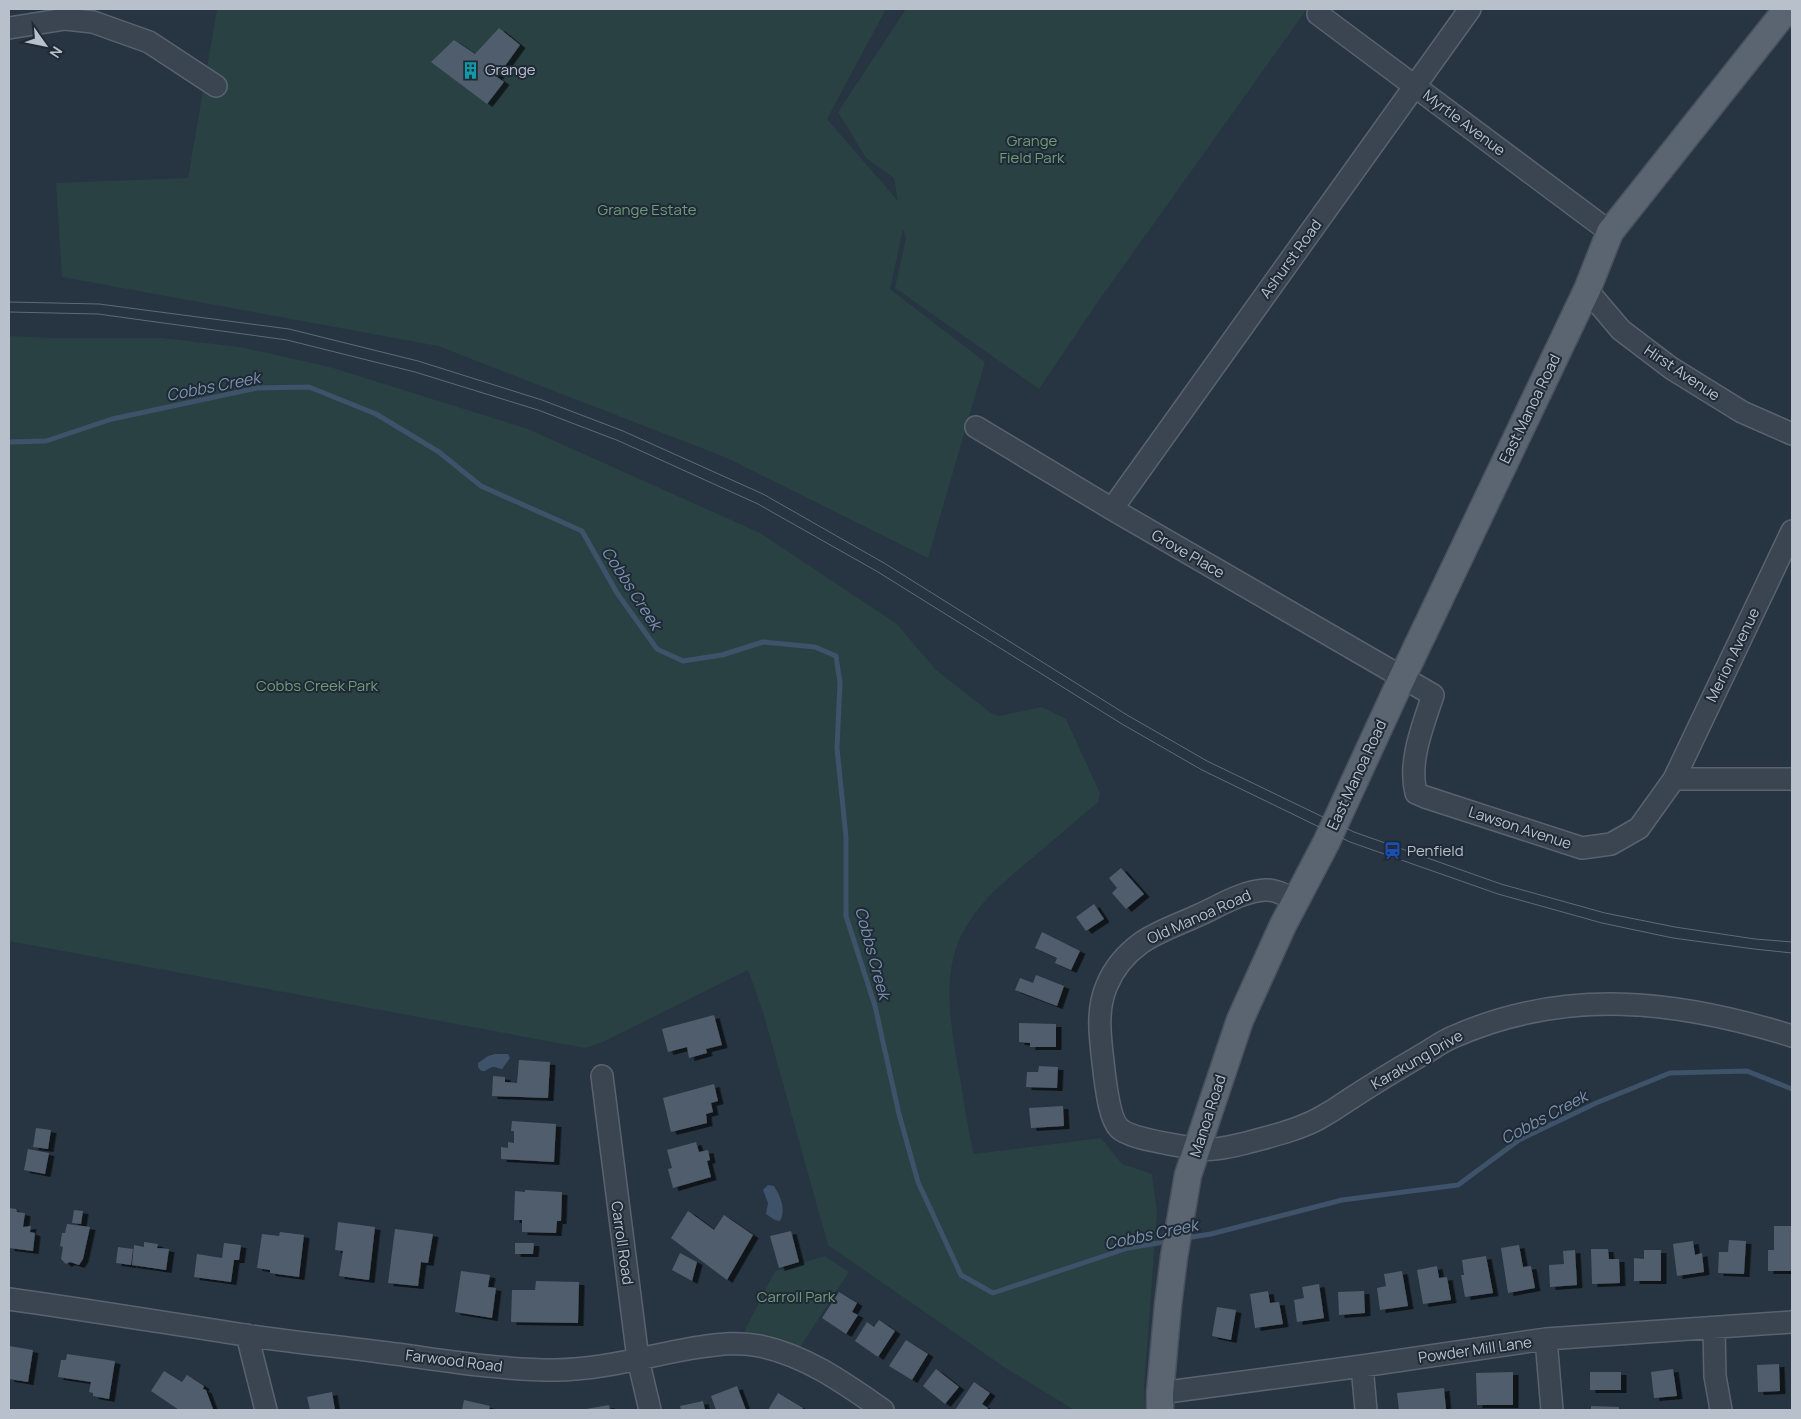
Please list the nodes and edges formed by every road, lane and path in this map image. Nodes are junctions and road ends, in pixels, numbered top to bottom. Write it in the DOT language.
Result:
graph roads {
  1 [pos="1470,9"];
  2 [pos="1786,9"];
  3 [pos="1318,14"];
  4 [pos="53,15"];
  5 [pos="9,28"];
  6 [pos="1414,85"];
  7 [pos="216,86"];
  8 [pos="1610,232"];
  9 [pos="1587,290"];
  10 [pos="976,427"];
  11 [pos="1792,434"];
  12 [pos="1112,509"];
  13 [pos="1790,543"];
  14 [pos="1402,678"];
  15 [pos="1674,779"];
  16 [pos="1792,779"];
  17 [pos="1326,843"];
  18 [pos="1296,900"];
  19 [pos="1792,1036"];
  20 [pos="602,1076"];
  21 [pos="1114,1118"];
  22 [pos="1197,1149"];
  23 [pos="9,1299"];
  24 [pos="1792,1322"];
  25 [pos="1714,1329"];
  26 [pos="247,1335"];
  27 [pos="1546,1339"];
  28 [pos="638,1358"];
  29 [pos="1362,1366"];
  30 [pos="1160,1402"];
  31 [pos="266,1410"];
  32 [pos="650,1410"];
  33 [pos="883,1410"];
  34 [pos="1366,1410"];
  35 [pos="1552,1410"];
  36 [pos="1721,1410"];
  1 -- 6 [label="street, Ashurst Road"];
  2 -- 8 [label="main road, East Manoa Road"];
  3 -- 6 [label="street, Myrtle Avenue"];
  4 -- 5 [label="street"];
  4 -- 7 [label="street"];
  6 -- 8 [label="street, Myrtle Avenue"];
  6 -- 12 [label="street, Ashurst Road"];
  8 -- 9 [label="main road, East Manoa Road"];
  9 -- 11 [label="street, Hirst Avenue"];
  9 -- 14 [label="main road, East Manoa Road"];
  10 -- 12 [label="street, Grove Place"];
  12 -- 14 [label="street, Grove Place"];
  13 -- 15 [label="street, Merion Avenue"];
  14 -- 15 [label="street, Lawson Avenue"];
  14 -- 17 [label="main road, East Manoa Road"];
  15 -- 16 [label="street"];
  17 -- 18 [label="main road, Manoa Road"];
  18 -- 21 [label="street, Old Manoa Road"];
  18 -- 22 [label="main road, Manoa Road"];
  19 -- 22 [label="street, Karakung Drive"];
  20 -- 28 [label="street, Carroll Road"];
  21 -- 22 [label="street, Karakung Drive"];
  22 -- 30 [label="main road, Manoa Road"];
  23 -- 26 [label="street, Farwood Road"];
  24 -- 25 [label="street, Powder Mill Lane"];
  25 -- 27 [label="street, Powder Mill Lane"];
  25 -- 36 [label="street"];
  26 -- 28 [label="street, Farwood Road"];
  26 -- 31 [label="street"];
  27 -- 29 [label="street, Powder Mill Lane"];
  27 -- 35 [label="street"];
  28 -- 32 [label="street, Carroll Road"];
  28 -- 33 [label="street, Farwood Road"];
  29 -- 30 [label="street, Powder Mill Lane"];
  29 -- 34 [label="street"];
}
